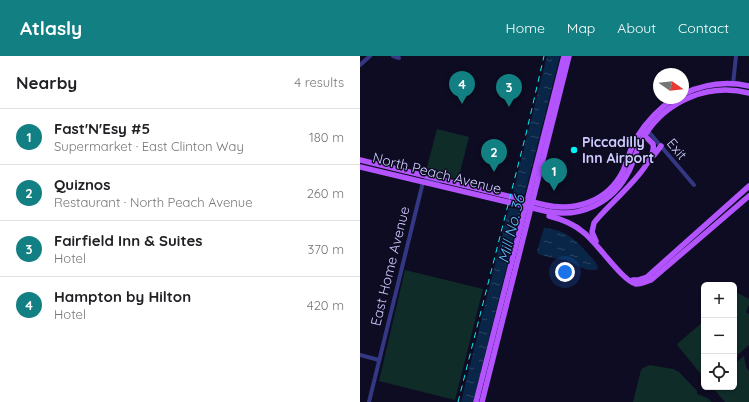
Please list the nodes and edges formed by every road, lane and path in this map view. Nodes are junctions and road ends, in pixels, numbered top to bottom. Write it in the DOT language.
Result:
graph roads {
  1 [pos="370,56"];
  2 [pos="393,56"];
  3 [pos="564,56"];
  4 [pos="570,56"];
  5 [pos="736,56"];
  6 [pos="399,58"];
  7 [pos="360,65"];
  8 [pos="559,76"];
  9 [pos="733,84"];
  10 [pos="749,86"];
  11 [pos="689,92"];
  12 [pos="749,93"];
  13 [pos="696,95"];
  14 [pos="667,104"];
  15 [pos="553,121"];
  16 [pos="645,131"];
  17 [pos="661,146"];
  18 [pos="360,160"];
  19 [pos="647,164"];
  20 [pos="360,166"];
  21 [pos="394,168"];
  22 [pos="442,180"];
  23 [pos="423,182"];
  24 [pos="694,185"];
  25 [pos="749,186"];
  26 [pos="749,196"];
  27 [pos="527,203"];
  28 [pos="710,220"];
  29 [pos="715,225"];
  30 [pos="600,249"];
  31 [pos="624,276"];
  32 [pos="360,355"];
  33 [pos="379,360"];
  34 [pos="369,402"];
  35 [pos="476,402"];
  36 [pos="482,402"];
  1 -- 7 [label="street"];
  2 -- 6 [label="street"];
  3 -- 8 [label="main road"];
  4 -- 15 [label="main road"];
  5 -- 9 [label="street"];
  8 -- 15 [label="main road"];
  8 -- 27 [label="main road"];
  9 -- 10 [label="main road"];
  9 -- 11 [label="main road"];
  9 -- 13 [label="main road"];
  12 -- 13 [label="main road"];
  13 -- 16 [label="main road"];
  14 -- 16 [label="main road"];
  15 -- 27 [label="main road"];
  16 -- 17 [label="street, Exit"];
  16 -- 19 [label="main road"];
  16 -- 27 [label="main road"];
  17 -- 19 [label="main road"];
  17 -- 24 [label="street, Exit"];
  18 -- 21 [label="main road, North Peach Avenue"];
  19 -- 30 [label="main road"];
  20 -- 21 [label="main road"];
  20 -- 23 [label="main road, North Peach Avenue"];
  21 -- 22 [label="main road, North Peach Avenue"];
  22 -- 23 [label="street"];
  22 -- 27 [label="main road, North Peach Avenue"];
  23 -- 27 [label="main road, North Peach Avenue"];
  23 -- 33 [label="street, East Home Avenue"];
  25 -- 28 [label="main road"];
  26 -- 29 [label="main road"];
  27 -- 30 [label="main road"];
  27 -- 35 [label="main road"];
  27 -- 36 [label="main road"];
  28 -- 29 [label="main road"];
  28 -- 31 [label="main road"];
  29 -- 31 [label="main road"];
  30 -- 31 [label="main road"];
  32 -- 33 [label="street"];
  33 -- 34 [label="street, East Home Avenue"];
}
